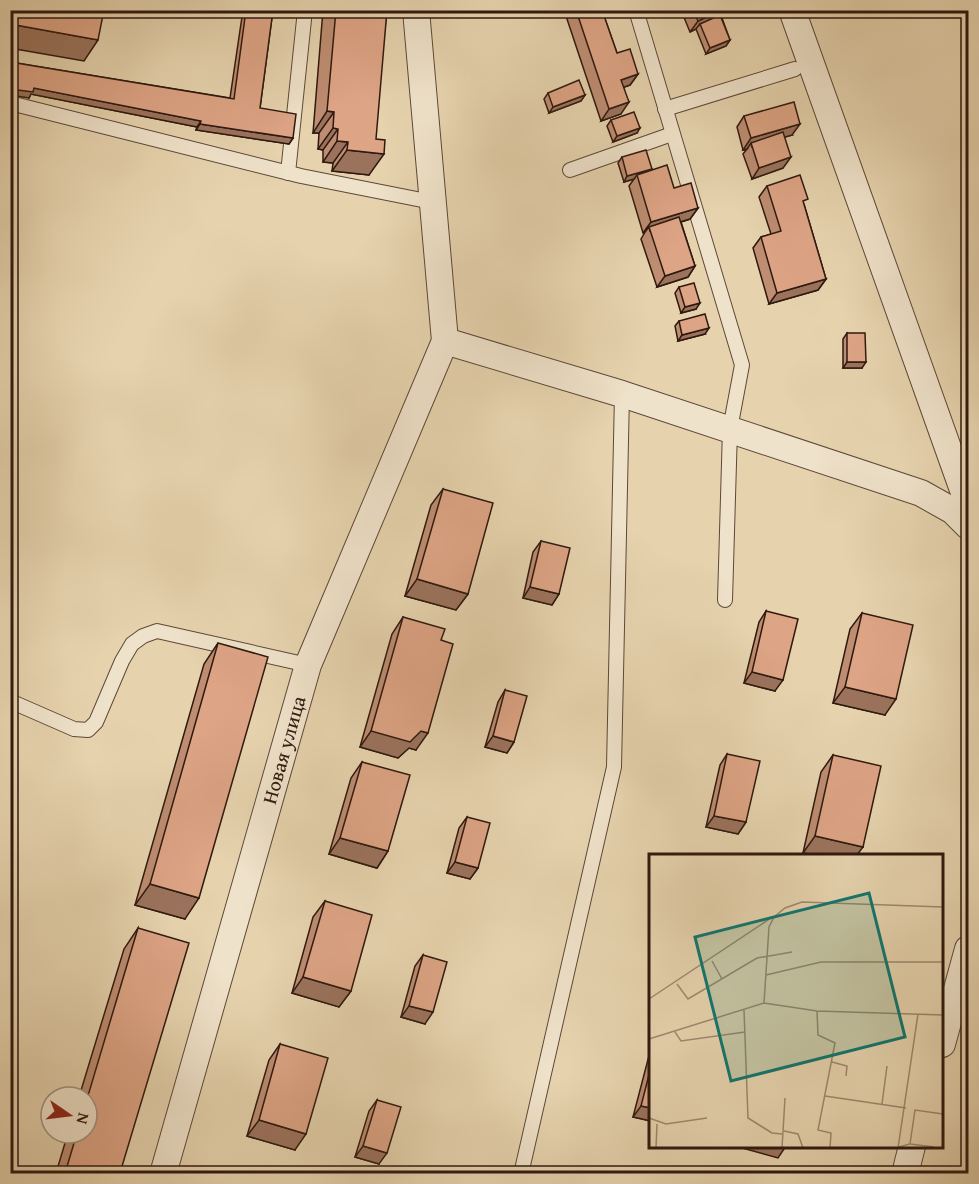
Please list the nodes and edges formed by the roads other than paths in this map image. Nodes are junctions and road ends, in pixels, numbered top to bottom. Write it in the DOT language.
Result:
graph roads {
  1 [pos="305,10"];
  2 [pos="416,10"];
  3 [pos="636,10"];
  4 [pos="792,10"];
  5 [pos="795,69"];
  6 [pos="10,103"];
  7 [pos="665,108"];
  8 [pos="672,134"];
  9 [pos="570,170"];
  10 [pos="288,173"];
  11 [pos="432,202"];
  12 [pos="445,341"];
  13 [pos="622,394"];
  14 [pos="730,429"];
  15 [pos="969,504"];
  16 [pos="969,526"];
  17 [pos="725,600"];
  18 [pos="308,665"];
  19 [pos="10,701"];
  20 [pos="969,949"];
  21 [pos="943,1040"];
  22 [pos="911,1148"];
  23 [pos="163,1173"];
  24 [pos="521,1173"];
  25 [pos="904,1173"];
  1 -- 10 [label="lane"];
  2 -- 11 [label="street"];
  3 -- 7 [label="lane"];
  4 -- 15 [label="street"];
  5 -- 7 [label="lane"];
  6 -- 10 [label="lane"];
  7 -- 8 [label="lane"];
  8 -- 9 [label="lane"];
  8 -- 14 [label="lane"];
  10 -- 11 [label="lane"];
  11 -- 12 [label="street"];
  12 -- 13 [label="street"];
  12 -- 18 [label="street, Новая улица"];
  13 -- 14 [label="street"];
  13 -- 24 [label="lane"];
  14 -- 16 [label="street"];
  14 -- 17 [label="lane"];
  18 -- 19 [label="lane"];
  18 -- 23 [label="street, Новая улица"];
  20 -- 21 [label="street"];
  22 -- 25 [label="street"];
}
